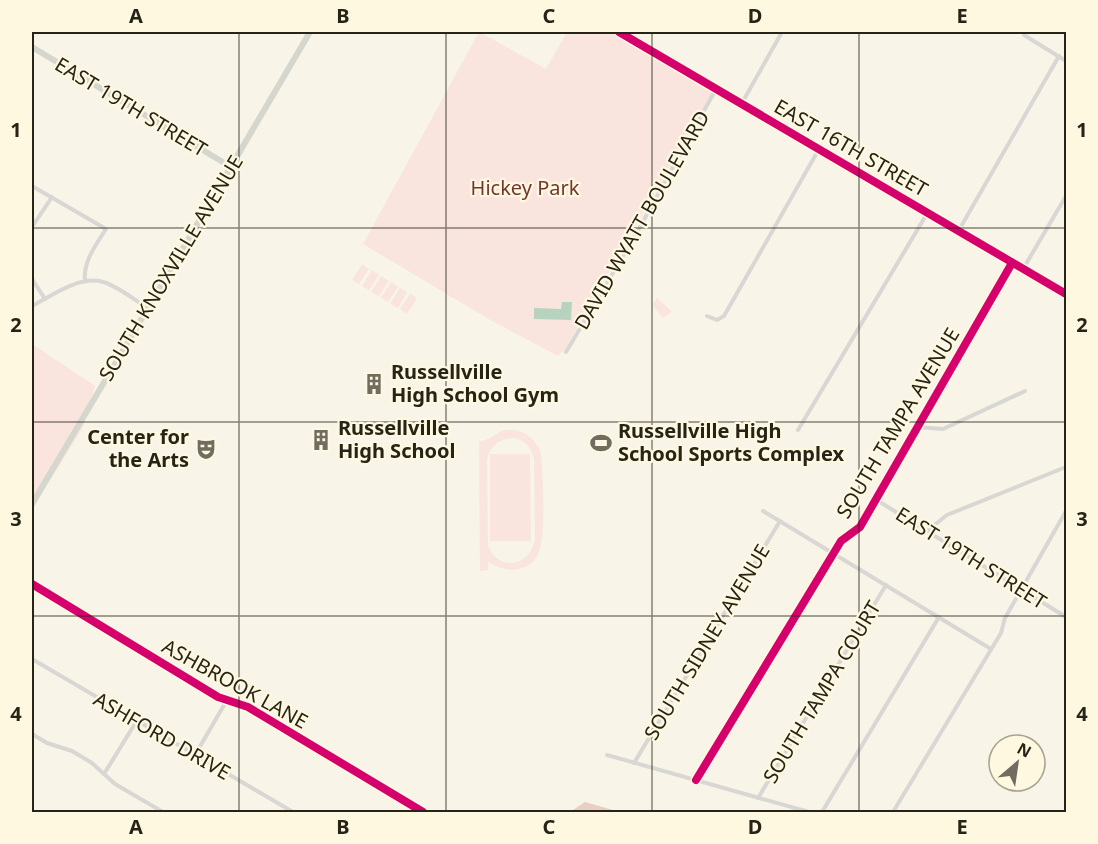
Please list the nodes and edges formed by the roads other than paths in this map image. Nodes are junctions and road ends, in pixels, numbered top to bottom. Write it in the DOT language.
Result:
graph roads {
  1 [pos="310,32"];
  2 [pos="619,32"];
  3 [pos="774,32"];
  4 [pos="781,33"];
  5 [pos="1024,35"];
  6 [pos="32,47"];
  7 [pos="1059,56"];
  8 [pos="1066,61"];
  9 [pos="717,88"];
  10 [pos="741,102"];
  11 [pos="820,149"];
  12 [pos="231,167"];
  13 [pos="32,186"];
  14 [pos="1066,196"];
  15 [pos="52,198"];
  16 [pos="928,212"];
  17 [pos="32,227"];
  18 [pos="959,230"];
  19 [pos="1012,263"];
  20 [pos="1022,269"];
  21 [pos="32,279"];
  22 [pos="85,281"];
  23 [pos="1066,294"];
  24 [pos="45,299"];
  25 [pos="32,306"];
  26 [pos="148,308"];
  27 [pos="706,316"];
  28 [pos="566,352"];
  29 [pos="1025,391"];
  30 [pos="917,427"];
  31 [pos="798,430"];
  32 [pos="1066,467"];
  33 [pos="875,499"];
  34 [pos="32,504"];
  35 [pos="763,511"];
  36 [pos="1066,511"];
  37 [pos="780,521"];
  38 [pos="927,531"];
  39 [pos="833,553"];
  40 [pos="32,584"];
  41 [pos="886,585"];
  42 [pos="1022,589"];
  43 [pos="939,617"];
  44 [pos="1066,617"];
  45 [pos="991,649"];
  46 [pos="32,659"];
  47 [pos="227,700"];
  48 [pos="136,722"];
  49 [pos="32,734"];
  50 [pos="195,754"];
  51 [pos="607,755"];
  52 [pos="634,763"];
  53 [pos="104,774"];
  54 [pos="696,780"];
  55 [pos="758,798"];
  56 [pos="163,813"];
  57 [pos="293,813"];
  58 [pos="423,813"];
  59 [pos="809,813"];
  60 [pos="822,813"];
  61 [pos="893,813"];
  1 -- 12 [label="street, SOUTH KNOXVILLE AVENUE"];
  2 -- 9 [label="street, EAST 16TH STREET"];
  3 -- 4 [label="street"];
  4 -- 10 [label="street"];
  5 -- 7 [label="street"];
  6 -- 12 [label="street, EAST 19TH STREET"];
  7 -- 8 [label="street"];
  7 -- 18 [label="street"];
  9 -- 10 [label="street, EAST 16TH STREET"];
  9 -- 28 [label="street, DAVID WYATT BOULEVARD"];
  10 -- 11 [label="street, EAST 16TH STREET"];
  11 -- 16 [label="street, EAST 16TH STREET"];
  11 -- 27 [label="street"];
  12 -- 26 [label="street, SOUTH KNOXVILLE AVENUE"];
  13 -- 15 [label="street"];
  14 -- 20 [label="street"];
  15 -- 17 [label="street"];
  15 -- 22 [label="street"];
  16 -- 18 [label="street, EAST 16TH STREET"];
  16 -- 31 [label="street"];
  18 -- 19 [label="street, EAST 16TH STREET"];
  19 -- 20 [label="street, EAST 16TH STREET"];
  19 -- 30 [label="street, SOUTH TAMPA AVENUE"];
  20 -- 23 [label="street, EAST 16TH STREET"];
  21 -- 24 [label="street"];
  22 -- 24 [label="street"];
  22 -- 26 [label="street"];
  24 -- 25 [label="street"];
  26 -- 34 [label="street, SOUTH KNOXVILLE AVENUE"];
  29 -- 30 [label="street"];
  30 -- 33 [label="street, SOUTH TAMPA AVENUE"];
  32 -- 38 [label="street"];
  33 -- 38 [label="street, EAST 19TH STREET"];
  33 -- 39 [label="street, SOUTH TAMPA AVENUE"];
  35 -- 37 [label="street"];
  36 -- 42 [label="street"];
  37 -- 39 [label="street"];
  37 -- 52 [label="street, SOUTH SIDNEY AVENUE"];
  38 -- 42 [label="street, EAST 19TH STREET"];
  39 -- 41 [label="street"];
  39 -- 54 [label="street, SOUTH TAMPA AVENUE"];
  40 -- 47 [label="street, ASHBROOK LANE"];
  41 -- 43 [label="street"];
  41 -- 55 [label="street, SOUTH TAMPA COURT"];
  42 -- 44 [label="street, EAST 19TH STREET"];
  42 -- 45 [label="street"];
  43 -- 45 [label="street"];
  43 -- 60 [label="street"];
  45 -- 61 [label="street"];
  46 -- 48 [label="street, ASHFORD DRIVE"];
  47 -- 50 [label="street"];
  47 -- 58 [label="street, ASHBROOK LANE"];
  48 -- 50 [label="street, ASHFORD DRIVE"];
  48 -- 53 [label="street"];
  49 -- 53 [label="street"];
  50 -- 57 [label="street, ASHFORD DRIVE"];
  51 -- 52 [label="street"];
  52 -- 54 [label="street"];
  53 -- 56 [label="street"];
  54 -- 55 [label="street"];
  55 -- 59 [label="street"];
}
